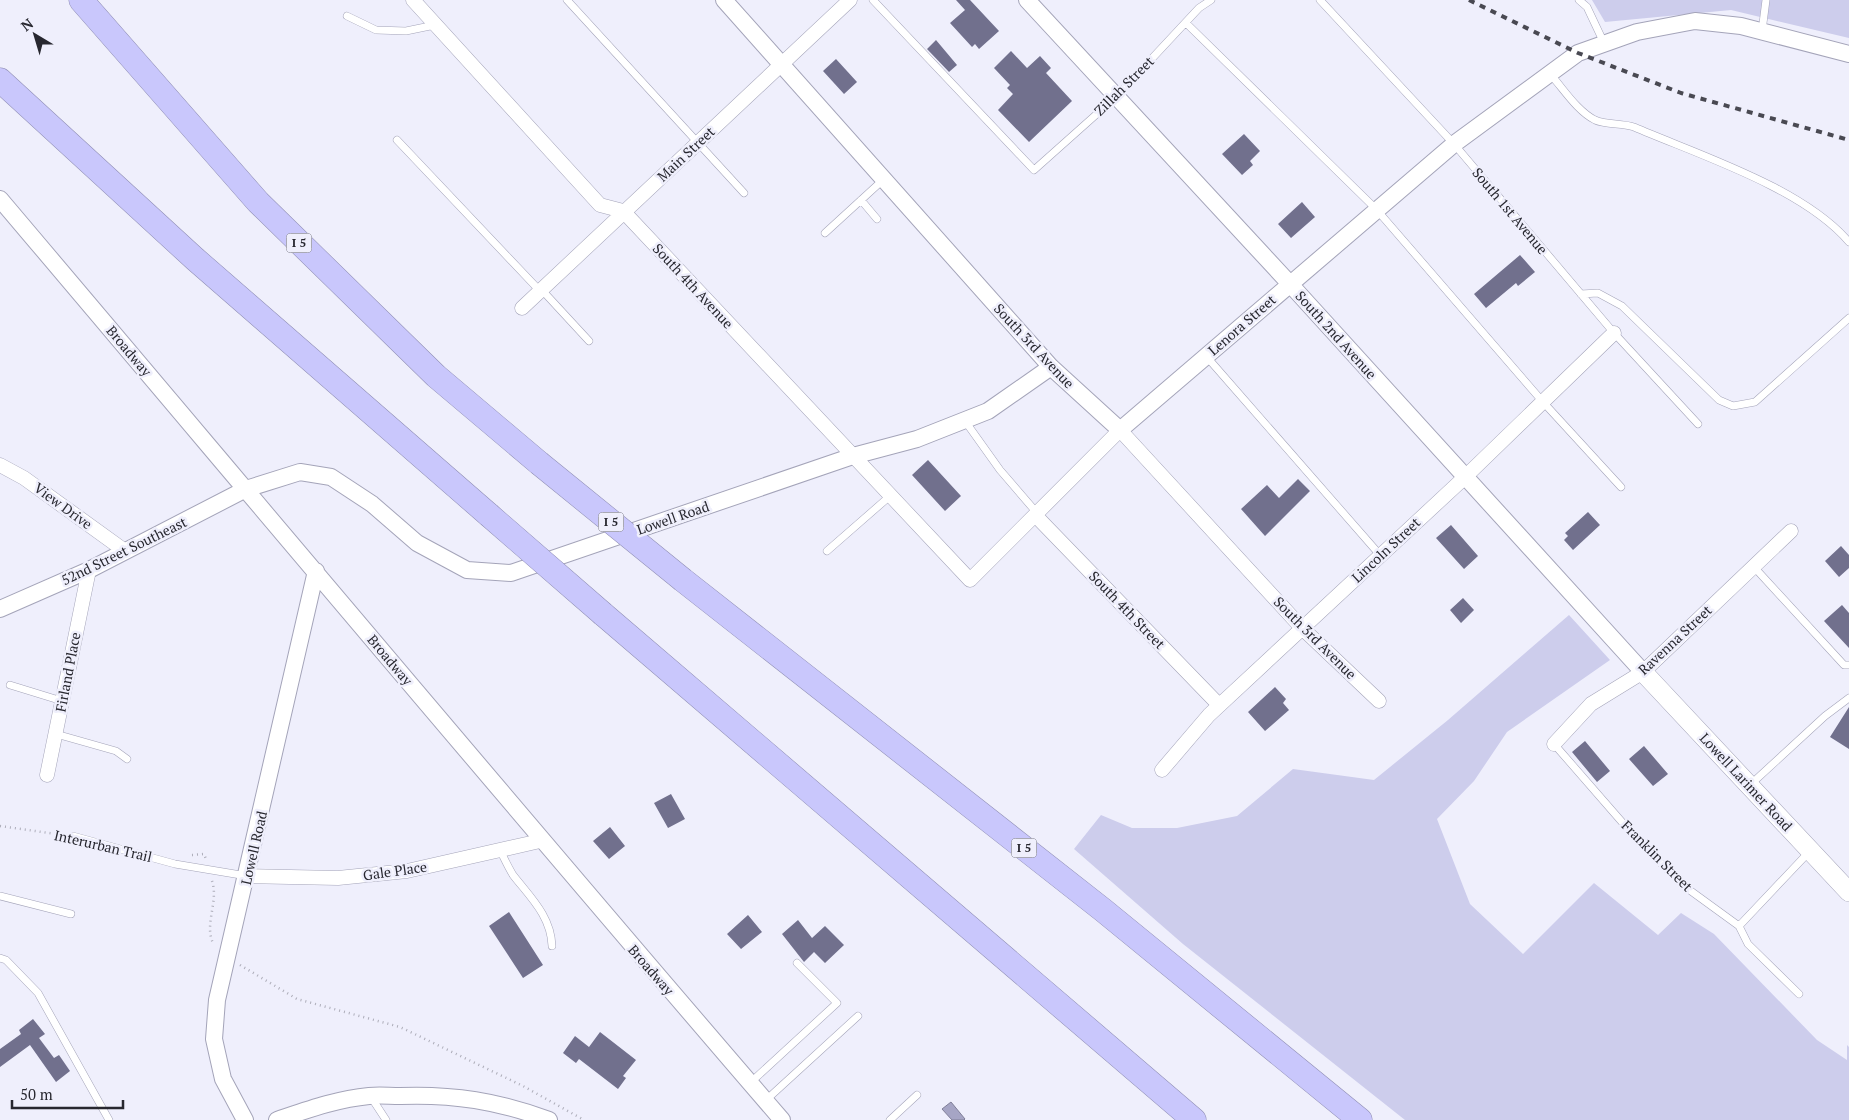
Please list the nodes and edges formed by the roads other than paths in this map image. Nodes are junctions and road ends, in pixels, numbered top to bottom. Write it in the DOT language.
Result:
graph roads {
  1 [pos="81,0"];
  2 [pos="413,0"];
  3 [pos="567,0"];
  4 [pos="724,0"];
  5 [pos="850,0"];
  6 [pos="873,0"];
  7 [pos="1028,0"];
  8 [pos="1211,0"];
  9 [pos="1320,0"];
  10 [pos="1579,0"];
  11 [pos="1766,0"];
  12 [pos="1198,4"];
  13 [pos="347,16"];
  14 [pos="1186,23"];
  15 [pos="436,25"];
  16 [pos="1762,32"];
  17 [pos="1604,44"];
  18 [pos="1849,54"];
  19 [pos="782,64"];
  20 [pos="1550,73"];
  21 [pos="0,80"];
  22 [pos="1116,96"];
  23 [pos="396,140"];
  24 [pos="699,142"];
  25 [pos="1454,144"];
  26 [pos="884,179"];
  27 [pos="744,193"];
  28 [pos="0,199"];
  29 [pos="861,200"];
  30 [pos="1376,209"];
  31 [pos="623,211"];
  32 [pos="878,219"];
  33 [pos="825,232"];
  34 [pos="1849,242"];
  35 [pos="1290,284"];
  36 [pos="541,290"];
  37 [pos="1581,294"];
  38 [pos="522,308"];
  39 [pos="1849,318"];
  40 [pos="1614,333"];
  41 [pos="589,341"];
  42 [pos="1206,356"];
  43 [pos="1050,367"];
  44 [pos="1543,402"];
  45 [pos="965,420"];
  46 [pos="1698,424"];
  47 [pos="1120,430"];
  48 [pos="853,456"];
  49 [pos="0,465"];
  50 [pos="1464,478"];
  51 [pos="1620,487"];
  52 [pos="246,489"];
  53 [pos="890,496"];
  54 [pos="1036,514"];
  55 [pos="1791,531"];
  56 [pos="125,551"];
  57 [pos="827,551"];
  58 [pos="1380,555"];
  59 [pos="1754,567"];
  60 [pos="89,570"];
  61 [pos="316,571"];
  62 [pos="970,580"];
  63 [pos="0,609"];
  64 [pos="1302,628"];
  65 [pos="1849,665"];
  66 [pos="1643,672"];
  67 [pos="10,685"];
  68 [pos="1849,698"];
  69 [pos="62,701"];
  70 [pos="1379,701"];
  71 [pos="1219,705"];
  72 [pos="56,734"];
  73 [pos="1554,744"];
  74 [pos="127,759"];
  75 [pos="1162,770"];
  76 [pos="47,775"];
  77 [pos="1749,785"];
  78 [pos="73,836"];
  79 [pos="540,841"];
  80 [pos="500,850"];
  81 [pos="1811,851"];
  82 [pos="247,876"];
  83 [pos="1849,892"];
  84 [pos="0,896"];
  85 [pos="71,914"];
  86 [pos="1739,926"];
  87 [pos="552,946"];
  88 [pos="0,958"];
  89 [pos="797,962"];
  90 [pos="1799,994"];
  91 [pos="858,1016"];
  92 [pos="750,1083"];
  93 [pos="917,1095"];
  94 [pos="370,1096"];
  95 [pos="765,1101"];
  96 [pos="109,1120"];
  97 [pos="245,1120"];
  98 [pos="277,1120"];
  99 [pos="386,1120"];
  100 [pos="549,1120"];
  101 [pos="782,1120"];
  102 [pos="890,1120"];
  103 [pos="1194,1120"];
  104 [pos="1360,1120"];
  1 -- 104 [label="highway, I 5, bridge"];
  2 -- 15 [label="street"];
  3 -- 24 [label="lane"];
  4 -- 19 [label="street, South 3rd Avenue"];
  5 -- 19 [label="street, Main Street"];
  6 -- 22 [label="lane, Zillah Street"];
  7 -- 22 [label="street, South 2nd Avenue"];
  8 -- 12 [label="lane, Zillah Street"];
  9 -- 25 [label="lane, South 1st Avenue"];
  10 -- 17 [label="lane"];
  11 -- 16 [label="lane"];
  12 -- 14 [label="lane, Zillah Street"];
  13 -- 15 [label="lane"];
  14 -- 22 [label="lane, Zillah Street"];
  14 -- 30 [label="lane"];
  15 -- 31 [label="street"];
  16 -- 17 [label="street, Lenora Street"];
  16 -- 18 [label="street, Lenora Street"];
  17 -- 20 [label="street, Lenora Street"];
  19 -- 24 [label="street, Main Street"];
  19 -- 26 [label="street, South 3rd Avenue"];
  20 -- 25 [label="street, Lenora Street"];
  20 -- 34 [label="lane"];
  21 -- 103 [label="highway, bridge"];
  22 -- 35 [label="street, South 2nd Avenue"];
  23 -- 36 [label="lane"];
  24 -- 27 [label="lane"];
  24 -- 31 [label="street, Main Street"];
  25 -- 30 [label="street, Lenora Street"];
  25 -- 37 [label="lane, South 1st Avenue"];
  26 -- 29 [label="lane"];
  26 -- 43 [label="street, South 3rd Avenue"];
  28 -- 52 [label="street, Broadway"];
  29 -- 32 [label="lane"];
  29 -- 33 [label="lane"];
  30 -- 35 [label="street, Lenora Street"];
  30 -- 44 [label="lane"];
  31 -- 36 [label="street, Main Street"];
  31 -- 48 [label="street, South 4th Avenue"];
  35 -- 42 [label="street, Lenora Street"];
  35 -- 50 [label="street, South 2nd Avenue"];
  36 -- 38 [label="street, Main Street"];
  36 -- 41 [label="lane"];
  37 -- 39 [label="lane"];
  37 -- 40 [label="lane, South 1st Avenue"];
  40 -- 44 [label="street, Lincoln Street"];
  40 -- 46 [label="lane, South 1st Avenue"];
  42 -- 47 [label="street, Lenora Street"];
  42 -- 58 [label="lane"];
  43 -- 45 [label="street, Lowell Road"];
  43 -- 47 [label="street, South 3rd Avenue"];
  44 -- 50 [label="street, Lincoln Street"];
  44 -- 51 [label="lane"];
  45 -- 48 [label="street, Lowell Road"];
  45 -- 54 [label="lane"];
  47 -- 54 [label="street, Lenora Street"];
  47 -- 64 [label="street, South 3rd Avenue"];
  48 -- 52 [label="street, Lowell Road"];
  48 -- 53 [label="street, South 4th Avenue"];
  49 -- 56 [label="street, View Drive"];
  50 -- 58 [label="street, Lincoln Street"];
  50 -- 66 [label="street, South 2nd Avenue"];
  52 -- 56 [label="street, 52nd Street Southeast"];
  52 -- 61 [label="street, Broadway"];
  53 -- 57 [label="lane"];
  53 -- 62 [label="street, South 4th Avenue"];
  54 -- 62 [label="street, Lenora Street"];
  54 -- 71 [label="street, South 4th Street"];
  55 -- 59 [label="street, Ravenna Street"];
  56 -- 60 [label="street, 52nd Street Southeast"];
  58 -- 64 [label="street, Lincoln Street"];
  59 -- 65 [label="lane"];
  59 -- 66 [label="street, Ravenna Street"];
  60 -- 63 [label="street, 52nd Street Southeast"];
  60 -- 69 [label="street, Firland Place"];
  61 -- 79 [label="street, Broadway"];
  61 -- 82 [label="street, Lowell Road"];
  64 -- 70 [label="street, South 3rd Avenue"];
  64 -- 71 [label="street, Lincoln Street"];
  66 -- 73 [label="street, Ravenna Street"];
  66 -- 77 [label="main road, Lowell Larimer Road"];
  67 -- 69 [label="lane"];
  68 -- 77 [label="lane"];
  69 -- 72 [label="street, Firland Place"];
  71 -- 75 [label="street, Lincoln Street"];
  72 -- 74 [label="lane"];
  72 -- 76 [label="street, Firland Place"];
  73 -- 86 [label="lane, Franklin Street"];
  77 -- 81 [label="main road, Lowell Larimer Road"];
  78 -- 82 [label="lane, Interurban Trail"];
  79 -- 80 [label="street, Gale Place"];
  79 -- 92 [label="street, Broadway"];
  80 -- 82 [label="street, Gale Place"];
  80 -- 87 [label="lane"];
  81 -- 83 [label="main road, Lowell Larimer Road"];
  81 -- 86 [label="lane"];
  82 -- 97 [label="street, Lowell Road"];
  84 -- 85 [label="lane"];
  86 -- 90 [label="lane"];
  88 -- 96 [label="lane"];
  89 -- 92 [label="lane"];
  91 -- 95 [label="lane"];
  92 -- 95 [label="street, Broadway"];
  93 -- 102 [label="lane"];
  94 -- 98 [label="street"];
  94 -- 99 [label="lane"];
  94 -- 100 [label="street"];
  95 -- 101 [label="street, Broadway"];
}
